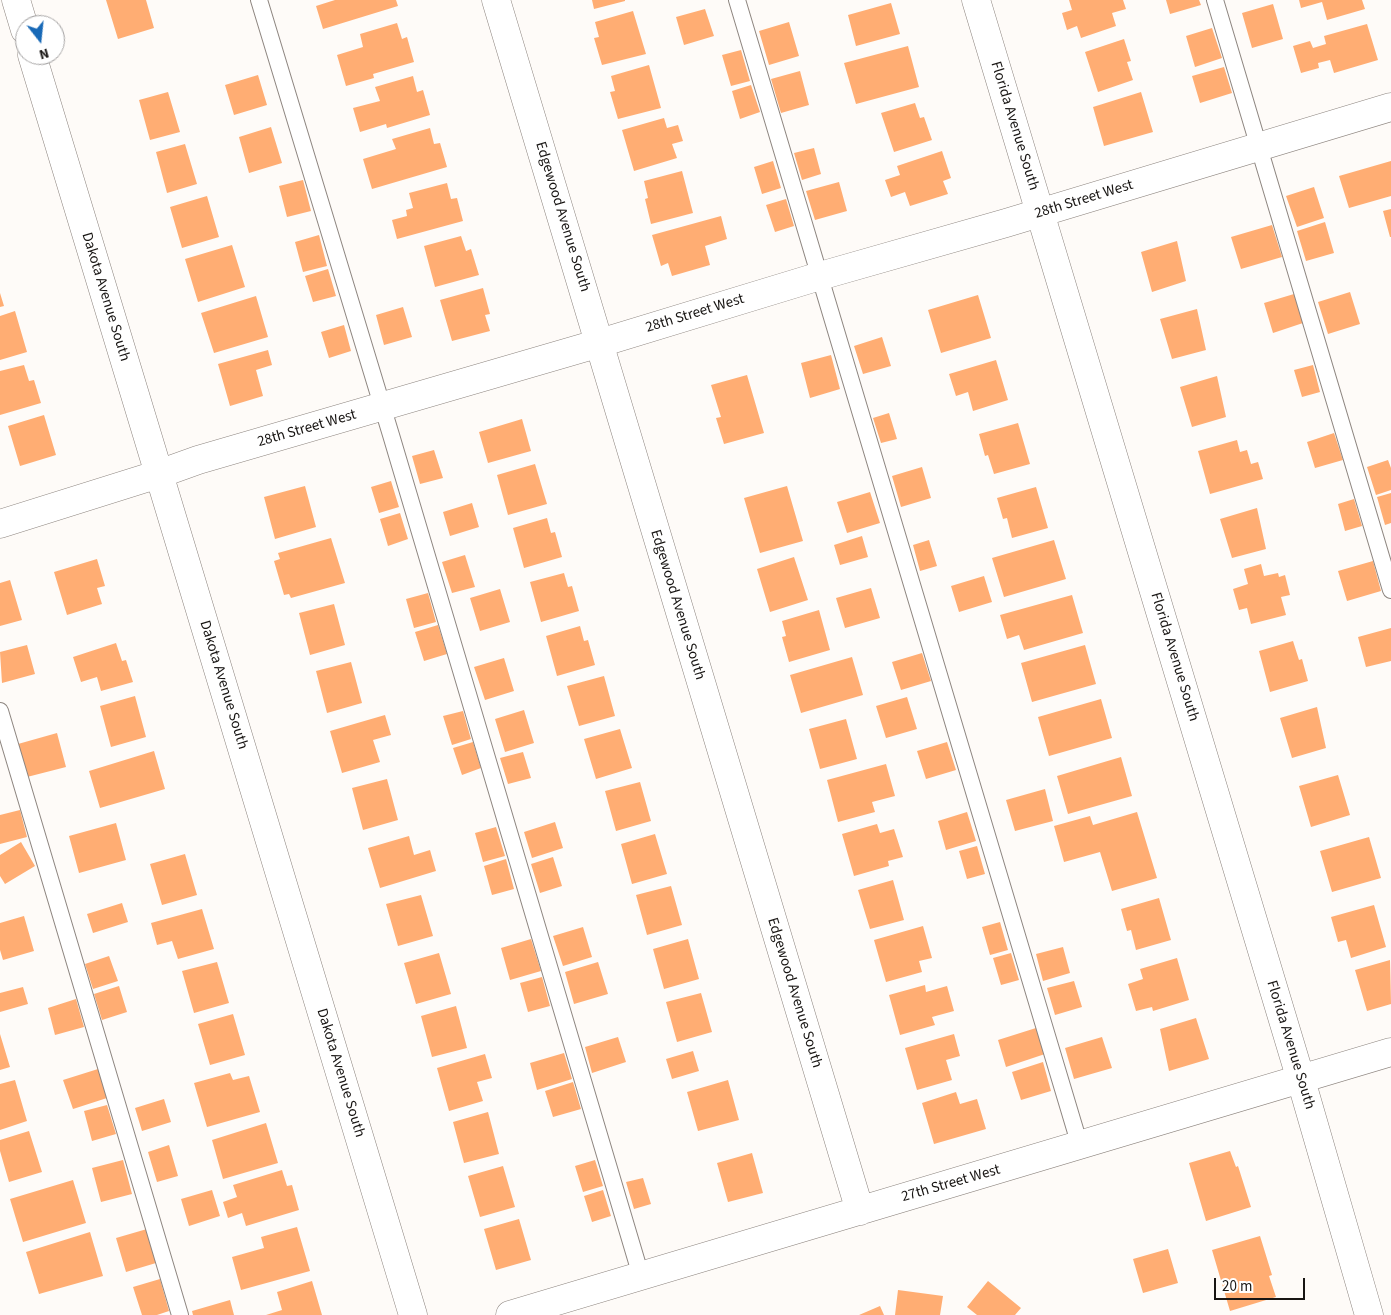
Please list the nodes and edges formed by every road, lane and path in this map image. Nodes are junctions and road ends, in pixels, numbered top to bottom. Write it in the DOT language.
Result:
graph roads {
  1 [pos="16,0"];
  2 [pos="260,0"];
  3 [pos="496,0"];
  4 [pos="737,0"];
  5 [pos="976,0"];
  6 [pos="1215,0"];
  7 [pos="20,15"];
  8 [pos="35,65"];
  9 [pos="1391,107"];
  10 [pos="1260,148"];
  11 [pos="1040,213"];
  12 [pos="820,276"];
  13 [pos="600,343"];
  14 [pos="382,407"];
  15 [pos="159,474"];
  16 [pos="0,524"];
  17 [pos="1391,590"];
  18 [pos="0,711"];
  19 [pos="1391,1052"];
  20 [pos="1301,1080"];
  21 [pos="1080,1146"];
  22 [pos="860,1211"];
  23 [pos="640,1276"];
  24 [pos="180,1315"];
  25 [pos="414,1315"];
  26 [pos="510,1315"];
  27 [pos="1369,1315"];
  1 -- 7 [label="street"];
  2 -- 14 [label="lane"];
  3 -- 13 [label="street, Edgewood Avenue South"];
  4 -- 12 [label="lane"];
  5 -- 11 [label="street, Florida Avenue South"];
  6 -- 10 [label="lane"];
  8 -- 15 [label="street, Dakota Avenue South"];
  9 -- 10 [label="street, 28th Street West"];
  10 -- 11 [label="street, 28th Street West"];
  10 -- 17 [label="lane"];
  11 -- 12 [label="street, 28th Street West"];
  11 -- 20 [label="street, Florida Avenue South"];
  12 -- 13 [label="street, 28th Street West"];
  12 -- 21 [label="lane"];
  13 -- 14 [label="street, 28th Street West"];
  13 -- 22 [label="street, Edgewood Avenue South"];
  14 -- 15 [label="street, 28th Street West"];
  14 -- 23 [label="lane"];
  15 -- 16 [label="street, 28th Street West"];
  15 -- 25 [label="street, Dakota Avenue South"];
  18 -- 24 [label="lane"];
  19 -- 20 [label="street, 27th Street West"];
  20 -- 21 [label="street, 27th Street West"];
  20 -- 27 [label="street, Florida Avenue South"];
  21 -- 22 [label="street, 27th Street West"];
  22 -- 23 [label="street, 27th Street West"];
  23 -- 26 [label="street, 27th Street West"];
}
